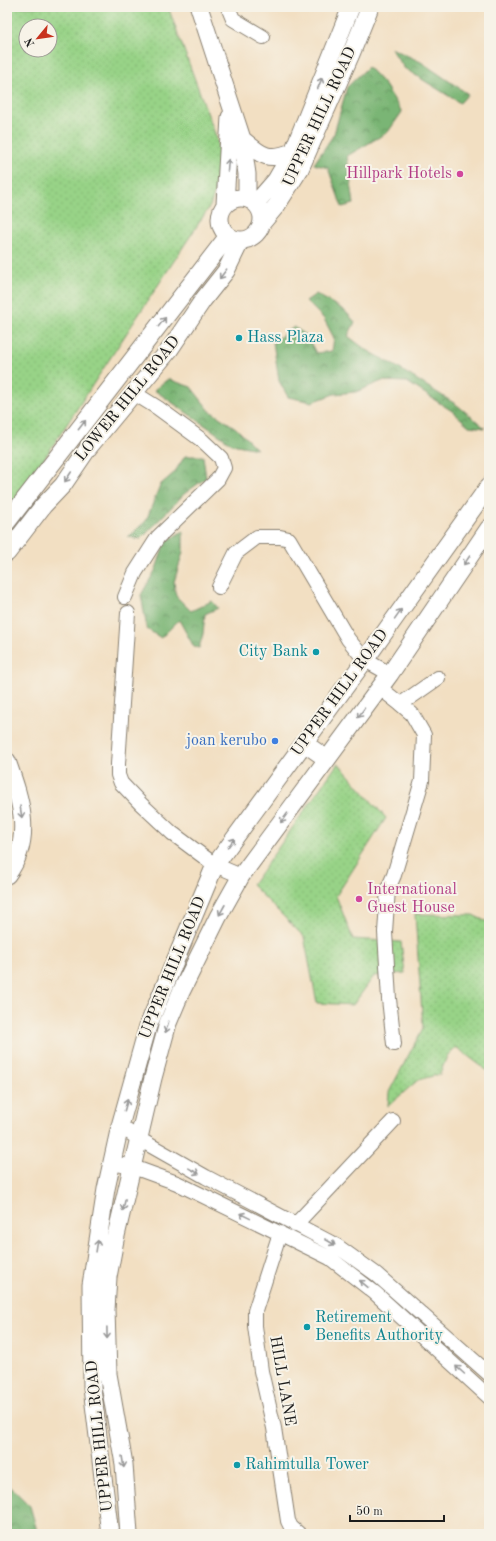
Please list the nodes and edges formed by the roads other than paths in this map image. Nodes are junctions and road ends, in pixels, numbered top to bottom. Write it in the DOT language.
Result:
graph roads {
  1 [pos="199,7"];
  2 [pos="228,7"];
  3 [pos="351,7"];
  4 [pos="370,7"];
  5 [pos="263,38"];
  6 [pos="231,107"];
  7 [pos="242,140"];
  8 [pos="292,152"];
  9 [pos="252,201"];
  10 [pos="225,204"];
  11 [pos="262,223"];
  12 [pos="235,238"];
  13 [pos="134,393"];
  14 [pos="489,486"];
  15 [pos="7,522"];
  16 [pos="489,528"];
  17 [pos="7,553"];
  18 [pos="219,587"];
  19 [pos="126,597"];
  20 [pos="128,613"];
  21 [pos="365,660"];
  22 [pos="390,674"];
  23 [pos="438,678"];
  24 [pos="380,688"];
  25 [pos="401,704"];
  26 [pos="304,743"];
  27 [pos="328,759"];
  28 [pos="7,762"];
  29 [pos="215,865"];
  30 [pos="7,875"];
  31 [pos="241,876"];
  32 [pos="394,1044"];
  33 [pos="393,1121"];
  34 [pos="120,1126"];
  35 [pos="139,1139"];
  36 [pos="112,1163"];
  37 [pos="133,1167"];
  38 [pos="295,1225"];
  39 [pos="280,1233"];
  40 [pos="489,1374"];
  41 [pos="489,1397"];
  42 [pos="110,1534"];
  43 [pos="129,1534"];
  44 [pos="299,1534"];
  1 -- 6 [label="street"];
  2 -- 5 [label="street"];
  8 -- 3 [label="street, UPPER HILL ROAD, one-way"];
  4 -- 11 [label="street, UPPER HILL ROAD"];
  6 -- 7 [label="street"];
  10 -- 6 [label="street, one-way"];
  7 -- 8 [label="street"];
  7 -- 9 [label="street"];
  8 -- 9 [label="street, UPPER HILL ROAD"];
  9 -- 10 [label="street"];
  9 -- 11 [label="street"];
  10 -- 12 [label="street"];
  11 -- 12 [label="street"];
  12 -- 13 [label="street, LOWER HILL ROAD, one-way"];
  15 -- 12 [label="street, LOWER HILL ROAD, one-way"];
  13 -- 17 [label="street, LOWER HILL ROAD, one-way"];
  13 -- 19 [label="street"];
  21 -- 14 [label="street, UPPER HILL ROAD, one-way"];
  16 -- 22 [label="street, UPPER HILL ROAD, one-way"];
  18 -- 21 [label="street"];
  20 -- 29 [label="street"];
  21 -- 22 [label="street"];
  21 -- 26 [label="street, UPPER HILL ROAD"];
  22 -- 24 [label="street, UPPER HILL ROAD"];
  23 -- 25 [label="street"];
  24 -- 25 [label="street"];
  24 -- 27 [label="street, UPPER HILL ROAD, one-way"];
  25 -- 32 [label="street"];
  26 -- 27 [label="street"];
  29 -- 26 [label="street, UPPER HILL ROAD, one-way"];
  27 -- 31 [label="street, UPPER HILL ROAD, one-way"];
  28 -- 30 [label="street, one-way"];
  29 -- 31 [label="street"];
  34 -- 29 [label="street, UPPER HILL ROAD, one-way"];
  31 -- 35 [label="street, UPPER HILL ROAD, one-way"];
  33 -- 38 [label="street"];
  34 -- 35 [label="street"];
  34 -- 36 [label="street, UPPER HILL ROAD"];
  35 -- 37 [label="street, UPPER HILL ROAD"];
  35 -- 38 [label="street, one-way"];
  36 -- 37 [label="street"];
  42 -- 36 [label="street, UPPER HILL ROAD, one-way"];
  39 -- 37 [label="street, one-way"];
  37 -- 43 [label="street, UPPER HILL ROAD, one-way"];
  38 -- 40 [label="street, one-way"];
  41 -- 39 [label="street, one-way"];
  39 -- 44 [label="street, HILL LANE"];
}
